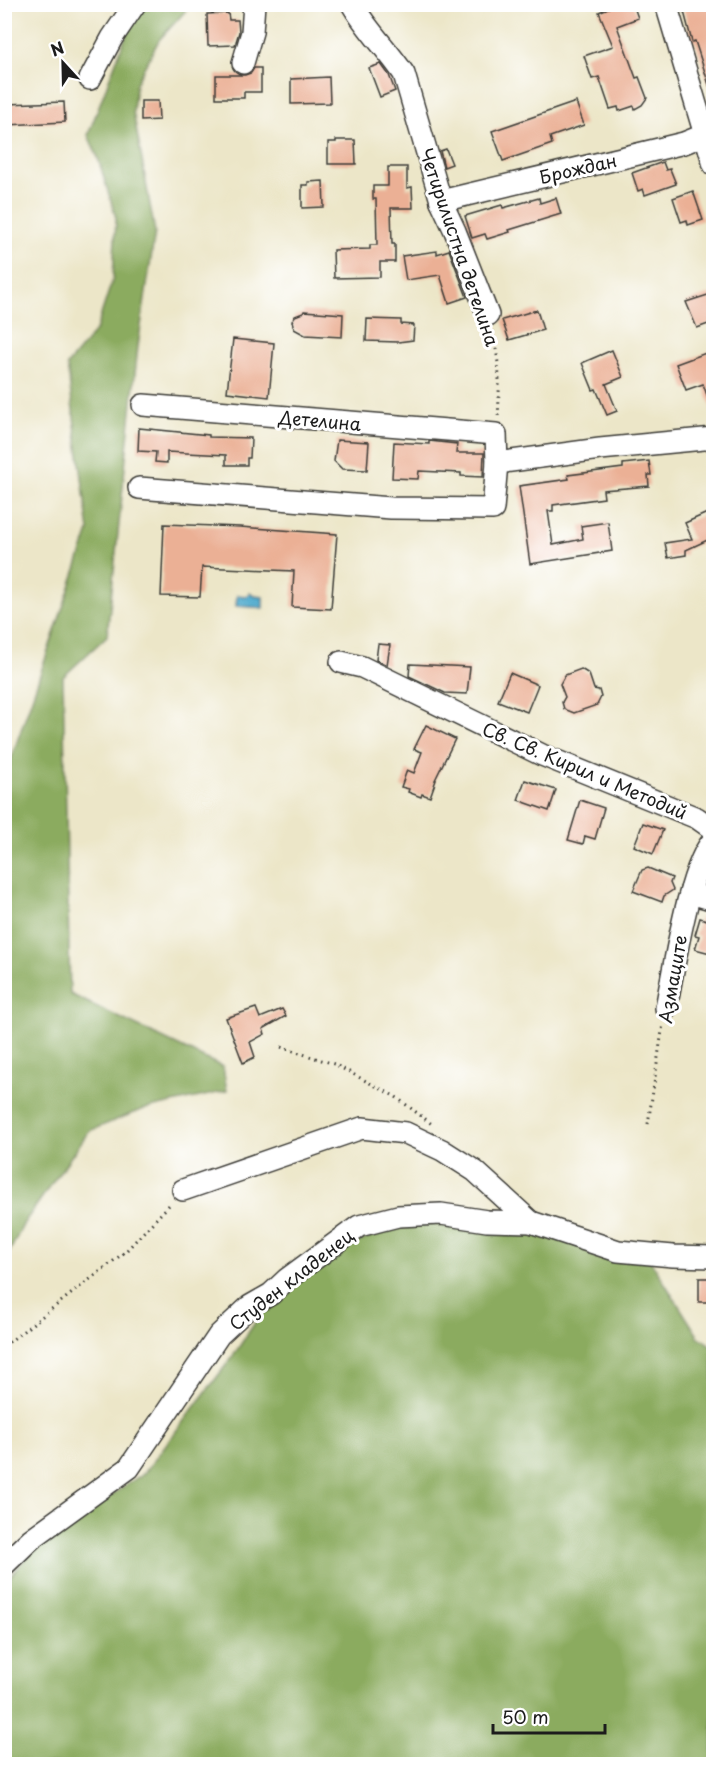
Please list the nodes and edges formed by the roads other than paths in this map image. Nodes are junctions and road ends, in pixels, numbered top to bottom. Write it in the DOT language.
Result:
graph roads {
  1 [pos="135,4"];
  2 [pos="254,4"];
  3 [pos="352,4"];
  4 [pos="666,4"];
  5 [pos="243,63"];
  6 [pos="90,79"];
  7 [pos="709,133"];
  8 [pos="714,165"];
  9 [pos="441,201"];
  10 [pos="488,315"];
  11 [pos="143,405"];
  12 [pos="714,438"];
  13 [pos="497,463"];
  14 [pos="139,488"];
  15 [pos="341,662"];
  16 [pos="714,830"];
  17 [pos="714,840"];
  18 [pos="691,890"];
  19 [pos="714,900"];
  20 [pos="666,1008"];
  21 [pos="183,1191"];
  22 [pos="531,1222"];
  23 [pos="714,1257"];
  24 [pos="4,1565"];
  1 -- 6 [label="street"];
  2 -- 5 [label="street"];
  3 -- 9 [label="street, Четирилистна детелина"];
  4 -- 7 [label="street"];
  7 -- 8 [label="street"];
  7 -- 9 [label="street, Брождан"];
  9 -- 10 [label="street, Четирилистна детелина"];
  11 -- 13 [label="street, Детелина"];
  12 -- 13 [label="street"];
  13 -- 14 [label="street"];
  15 -- 16 [label="street, Св. Св. Кирил и Методий"];
  17 -- 18 [label="street, Азмаците"];
  18 -- 19 [label="street"];
  18 -- 20 [label="street, Азмаците"];
  21 -- 22 [label="street"];
  22 -- 23 [label="street, Студен кладенец"];
  22 -- 24 [label="street, Студен кладенец"];
}
